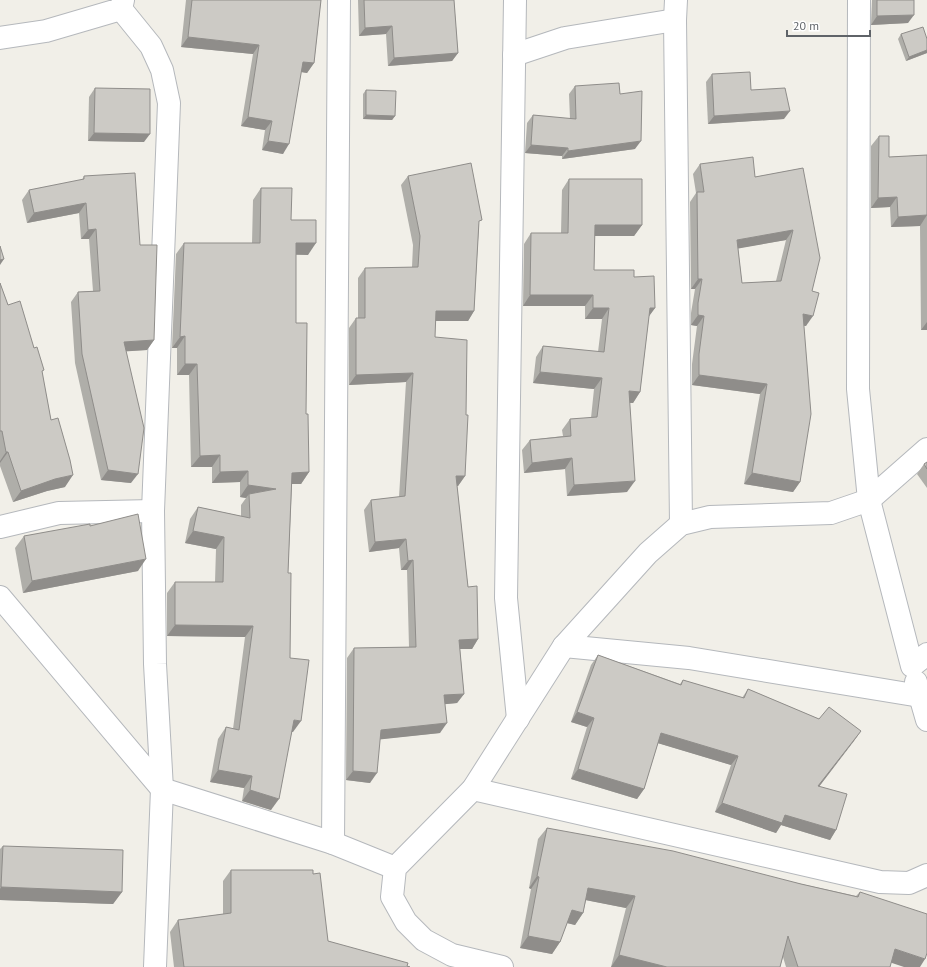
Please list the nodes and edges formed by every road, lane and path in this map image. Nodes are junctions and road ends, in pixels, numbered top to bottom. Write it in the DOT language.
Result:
graph roads {
  1 [pos="339,0"];
  2 [pos="515,0"];
  3 [pos="859,0"];
  4 [pos="122,4"];
  5 [pos="676,10"];
  6 [pos="0,38"];
  7 [pos="514,55"];
  8 [pos="927,449"];
  9 [pos="869,500"];
  10 [pos="153,511"];
  11 [pos="681,524"];
  12 [pos="0,527"];
  13 [pos="0,597"];
  14 [pos="564,646"];
  15 [pos="919,660"];
  16 [pos="920,696"];
  17 [pos="518,719"];
  18 [pos="927,720"];
  19 [pos="162,789"];
  20 [pos="473,789"];
  21 [pos="333,843"];
  22 [pos="395,868"];
  23 [pos="927,875"];
  24 [pos="155,967"];
  25 [pos="502,967"];
  1 -- 21 [label="street"];
  2 -- 7 [label="street"];
  3 -- 9 [label="street"];
  4 -- 6 [label="street"];
  4 -- 10 [label="street"];
  5 -- 7 [label="street"];
  5 -- 11 [label="street"];
  7 -- 17 [label="street"];
  8 -- 9 [label="street"];
  9 -- 11 [label="street"];
  9 -- 15 [label="street"];
  10 -- 12 [label="street"];
  10 -- 19 [label="street"];
  11 -- 14 [label="street"];
  13 -- 19 [label="street"];
  14 -- 16 [label="street"];
  14 -- 17 [label="street"];
  15 -- 16 [label="street"];
  16 -- 18 [label="street"];
  17 -- 20 [label="street"];
  19 -- 21 [label="street"];
  19 -- 24 [label="street"];
  20 -- 22 [label="street"];
  20 -- 23 [label="street"];
  21 -- 22 [label="street"];
  22 -- 25 [label="street"];
}
